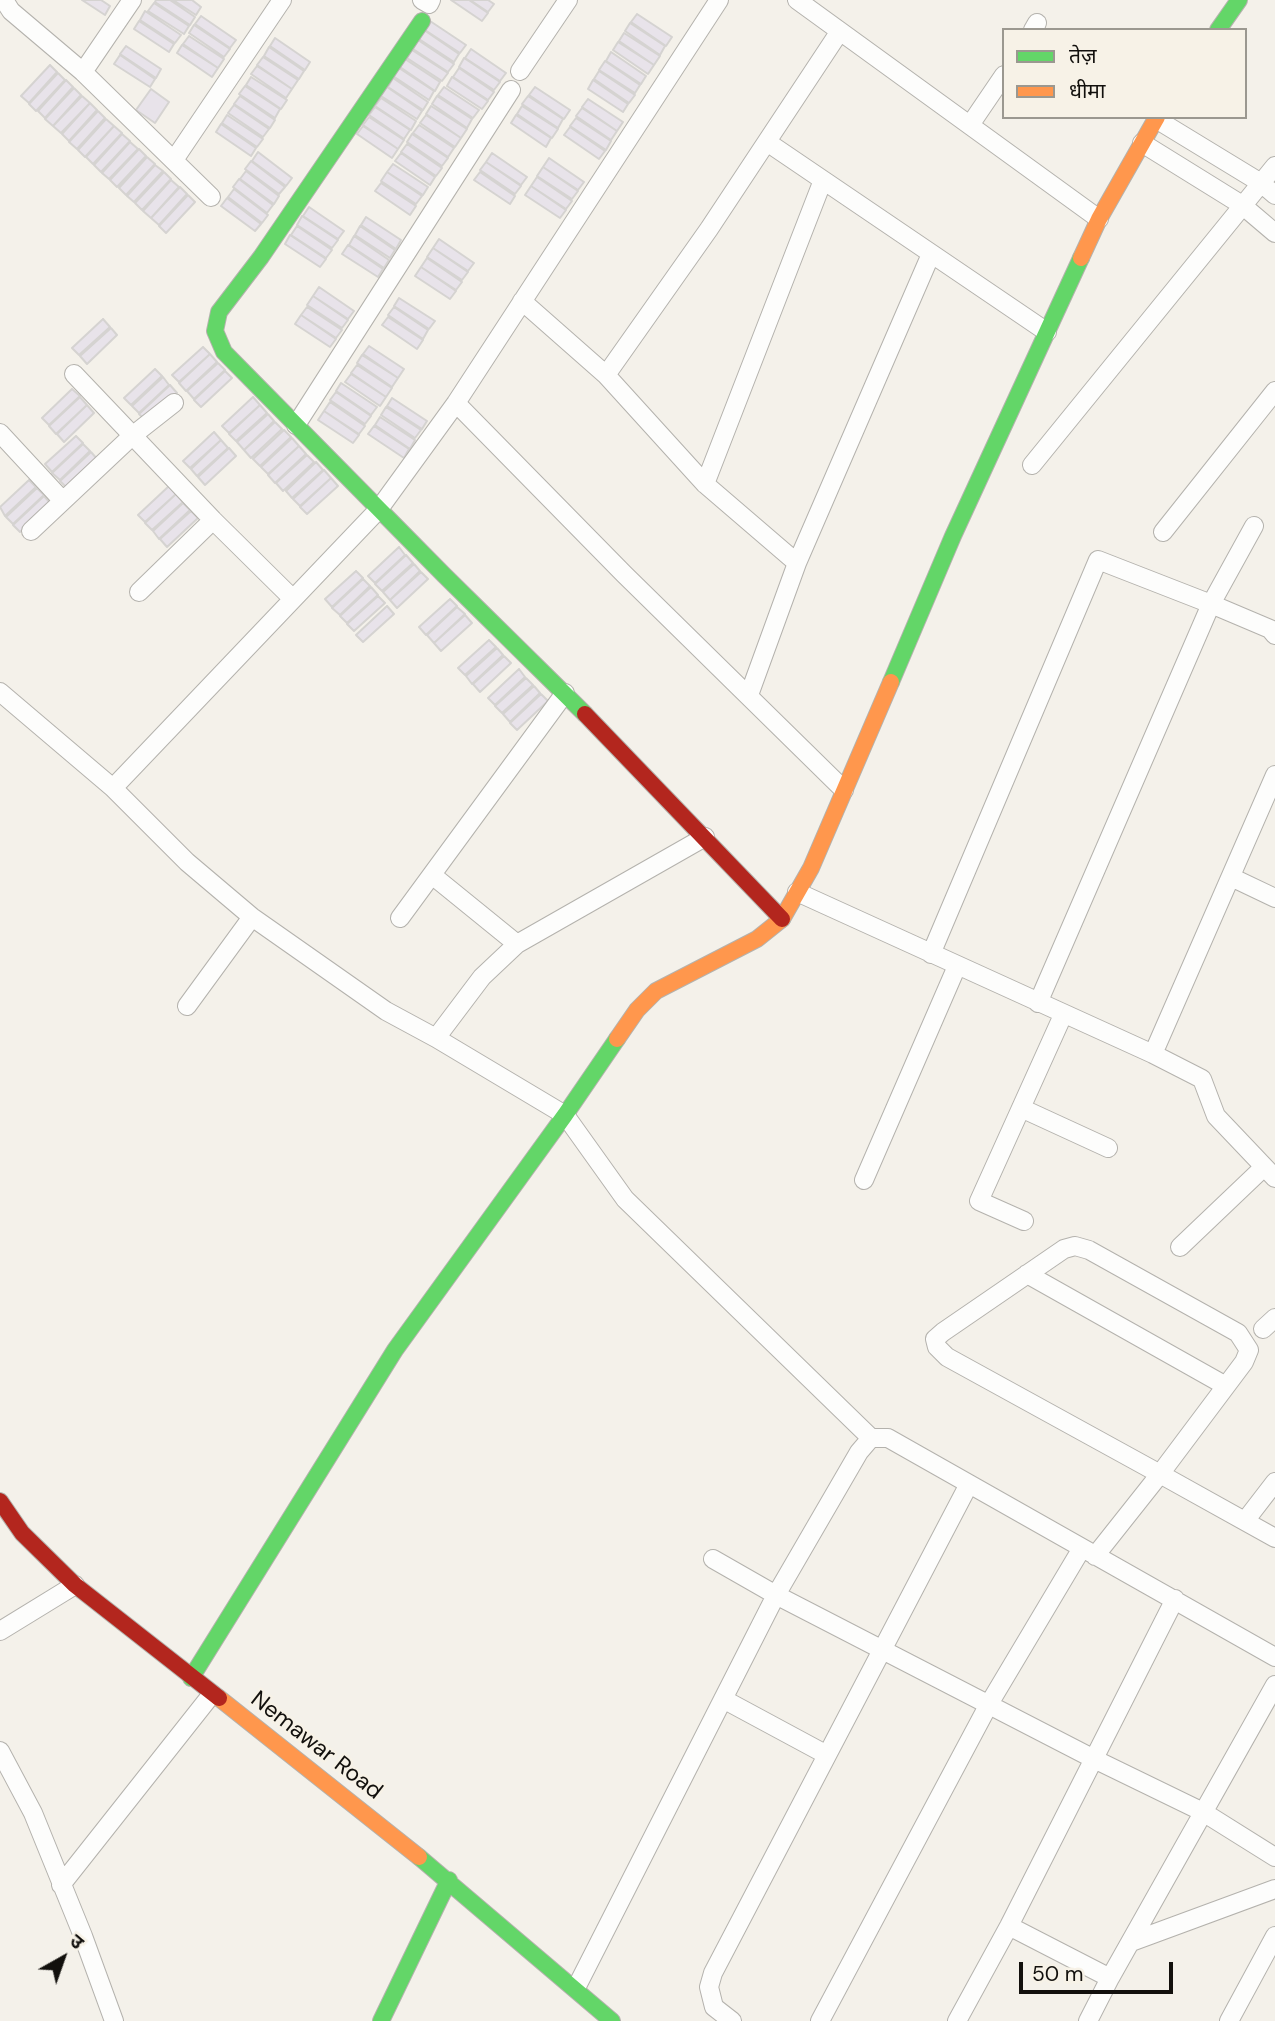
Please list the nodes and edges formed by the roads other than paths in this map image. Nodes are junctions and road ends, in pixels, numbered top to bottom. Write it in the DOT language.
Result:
graph roads {
  1 [pos="4,0"];
  2 [pos="132,0"];
  3 [pos="282,0"];
  4 [pos="422,0"];
  5 [pos="431,0"];
  6 [pos="568,0"];
  7 [pos="719,0"];
  8 [pos="797,0"];
  9 [pos="1239,0"];
  10 [pos="422,21"];
  11 [pos="1219,28"];
  12 [pos="840,31"];
  13 [pos="520,71"];
  14 [pos="83,72"];
  15 [pos="1002,78"];
  16 [pos="511,90"];
  17 [pos="1156,119"];
  18 [pos="1159,119"];
  19 [pos="970,125"];
  20 [pos="767,142"];
  21 [pos="1142,143"];
  22 [pos="174,160"];
  23 [pos="1275,166"];
  24 [pos="823,180"];
  25 [pos="1261,183"];
  26 [pos="1275,195"];
  27 [pos="211,197"];
  28 [pos="1242,205"];
  29 [pos="1099,219"];
  30 [pos="1275,233"];
  31 [pos="931,254"];
  32 [pos="522,301"];
  33 [pos="1047,332"];
  34 [pos="74,374"];
  35 [pos="606,376"];
  36 [pos="1275,391"];
  37 [pos="174,403"];
  38 [pos="456,403"];
  39 [pos="296,425"];
  40 [pos="0,433"];
  41 [pos="132,436"];
  42 [pos="1032,465"];
  43 [pos="705,484"];
  44 [pos="63,501"];
  45 [pos="379,509"];
  46 [pos="213,520"];
  47 [pos="1254,526"];
  48 [pos="31,531"];
  49 [pos="1163,532"];
  50 [pos="797,563"];
  51 [pos="139,592"];
  52 [pos="292,598"];
  53 [pos="1211,604"];
  54 [pos="1275,635"];
  55 [pos="0,692"];
  56 [pos="565,693"];
  57 [pos="749,695"];
  58 [pos="1275,775"];
  59 [pos="113,788"];
  60 [pos="844,790"];
  61 [pos="705,837"];
  62 [pos="432,875"];
  63 [pos="1231,877"];
  64 [pos="797,892"];
  65 [pos="1275,898"];
  66 [pos="252,917"];
  67 [pos="400,918"];
  68 [pos="782,919"];
  69 [pos="517,944"];
  70 [pos="931,954"];
  71 [pos="957,966"];
  72 [pos="1038,1003"];
  73 [pos="187,1006"];
  74 [pos="1063,1015"];
  75 [pos="436,1038"];
  76 [pos="1153,1054"];
  77 [pos="1021,1108"];
  78 [pos="565,1115"];
  79 [pos="1108,1148"];
  80 [pos="1270,1172"];
  81 [pos="864,1180"];
  82 [pos="1024,1221"];
  83 [pos="1180,1247"];
  84 [pos="1027,1275"];
  85 [pos="1226,1386"];
  86 [pos="871,1438"];
  87 [pos="1160,1474"];
  88 [pos="1275,1482"];
  89 [pos="969,1484"];
  90 [pos="0,1501"];
  91 [pos="1245,1521"];
  92 [pos="1275,1538"];
  93 [pos="1088,1552"];
  94 [pos="713,1559"];
  95 [pos="75,1585"];
  96 [pos="776,1595"];
  97 [pos="1175,1599"];
  98 [pos="0,1631"];
  99 [pos="882,1648"];
  100 [pos="1275,1657"];
  101 [pos="191,1678"];
  102 [pos="1275,1685"];
  103 [pos="212,1694"];
  104 [pos="723,1699"];
  105 [pos="989,1704"];
  106 [pos="0,1751"];
  107 [pos="827,1755"];
  108 [pos="1094,1759"];
  109 [pos="1203,1812"];
  110 [pos="1275,1857"];
  111 [pos="449,1880"];
  112 [pos="61,1885"];
  113 [pos="1275,1889"];
  114 [pos="1009,1926"];
  115 [pos="1275,1936"];
  116 [pos="1131,1942"];
  117 [pos="1110,1978"];
  118 [pos="576,1987"];
  119 [pos="114,2021"];
  120 [pos="381,2021"];
  121 [pos="612,2021"];
  122 [pos="732,2021"];
  123 [pos="820,2021"];
  124 [pos="957,2021"];
  125 [pos="1088,2021"];
  126 [pos="1229,2021"];
  1 -- 14 [label="street"];
  2 -- 14 [label="street"];
  3 -- 22 [label="street"];
  4 -- 5 [label="street"];
  6 -- 13 [label="street"];
  7 -- 32 [label="street"];
  8 -- 12 [label="street"];
  9 -- 11 [label="main road"];
  10 -- 39 [label="main road"];
  12 -- 19 [label="street"];
  12 -- 20 [label="street"];
  14 -- 22 [label="street"];
  15 -- 19 [label="street"];
  16 -- 39 [label="street"];
  17 -- 21 [label="main road"];
  18 -- 25 [label="street"];
  19 -- 29 [label="street"];
  20 -- 24 [label="street"];
  20 -- 35 [label="street"];
  21 -- 28 [label="street"];
  21 -- 29 [label="main road"];
  22 -- 27 [label="street"];
  23 -- 25 [label="street"];
  24 -- 31 [label="street"];
  24 -- 43 [label="street"];
  25 -- 26 [label="street"];
  25 -- 28 [label="street"];
  28 -- 30 [label="street"];
  28 -- 42 [label="street"];
  29 -- 33 [label="main road"];
  31 -- 33 [label="street"];
  31 -- 50 [label="street"];
  32 -- 35 [label="street"];
  32 -- 38 [label="street"];
  33 -- 60 [label="main road"];
  34 -- 41 [label="street"];
  35 -- 43 [label="street"];
  36 -- 49 [label="street"];
  37 -- 41 [label="street"];
  38 -- 45 [label="street"];
  38 -- 57 [label="street"];
  39 -- 45 [label="main road"];
  40 -- 44 [label="street"];
  41 -- 44 [label="street"];
  41 -- 46 [label="street"];
  43 -- 50 [label="street"];
  44 -- 48 [label="street"];
  45 -- 52 [label="street"];
  45 -- 56 [label="main road"];
  46 -- 51 [label="street"];
  46 -- 52 [label="street"];
  47 -- 53 [label="street"];
  50 -- 57 [label="street"];
  52 -- 59 [label="street"];
  53 -- 54 [label="street"];
  53 -- 70 [label="street"];
  53 -- 72 [label="street"];
  55 -- 59 [label="street"];
  56 -- 61 [label="main road"];
  56 -- 62 [label="street"];
  57 -- 60 [label="street"];
  58 -- 63 [label="street"];
  59 -- 66 [label="street"];
  60 -- 64 [label="main road"];
  61 -- 68 [label="main road"];
  61 -- 69 [label="street"];
  62 -- 67 [label="street"];
  62 -- 69 [label="street"];
  63 -- 65 [label="street"];
  63 -- 76 [label="street"];
  64 -- 68 [label="main road"];
  64 -- 70 [label="street"];
  66 -- 73 [label="street"];
  66 -- 75 [label="street"];
  68 -- 78 [label="main road"];
  69 -- 75 [label="street"];
  70 -- 71 [label="street"];
  71 -- 72 [label="street"];
  71 -- 81 [label="street"];
  72 -- 74 [label="street"];
  74 -- 76 [label="street"];
  74 -- 77 [label="street"];
  75 -- 78 [label="street"];
  76 -- 80 [label="street"];
  77 -- 79 [label="street"];
  77 -- 82 [label="street"];
  78 -- 86 [label="street"];
  78 -- 101 [label="main road"];
  80 -- 83 [label="street"];
  84 -- 85 [label="street"];
  84 -- 85 [label="street"];
  84 -- 87 [label="street"];
  85 -- 87 [label="street"];
  86 -- 89 [label="street"];
  86 -- 96 [label="street"];
  87 -- 91 [label="street"];
  87 -- 93 [label="street"];
  88 -- 91 [label="street"];
  89 -- 93 [label="street"];
  89 -- 99 [label="street"];
  90 -- 95 [label="main road, Nemawar Road"];
  91 -- 92 [label="street"];
  93 -- 97 [label="street"];
  93 -- 105 [label="street"];
  94 -- 96 [label="street"];
  95 -- 98 [label="street"];
  95 -- 101 [label="main road, Nemawar Road"];
  96 -- 99 [label="street"];
  96 -- 104 [label="street"];
  97 -- 100 [label="street"];
  97 -- 108 [label="street"];
  99 -- 105 [label="street"];
  99 -- 107 [label="street"];
  101 -- 103 [label="main road, Nemawar Road"];
  102 -- 109 [label="street"];
  103 -- 111 [label="main road, Nemawar Road"];
  103 -- 112 [label="street"];
  104 -- 107 [label="street"];
  104 -- 118 [label="street"];
  105 -- 108 [label="street"];
  105 -- 123 [label="street"];
  106 -- 112 [label="street"];
  107 -- 122 [label="street"];
  108 -- 109 [label="street"];
  108 -- 114 [label="street"];
  109 -- 110 [label="street"];
  109 -- 116 [label="street"];
  111 -- 118 [label="main road, Nemawar Road"];
  111 -- 120 [label="main road"];
  112 -- 119 [label="street"];
  113 -- 116 [label="street"];
  114 -- 117 [label="street"];
  114 -- 124 [label="street"];
  115 -- 126 [label="street"];
  116 -- 117 [label="street"];
  117 -- 125 [label="street"];
  118 -- 121 [label="main road, Nemawar Road"];
}
